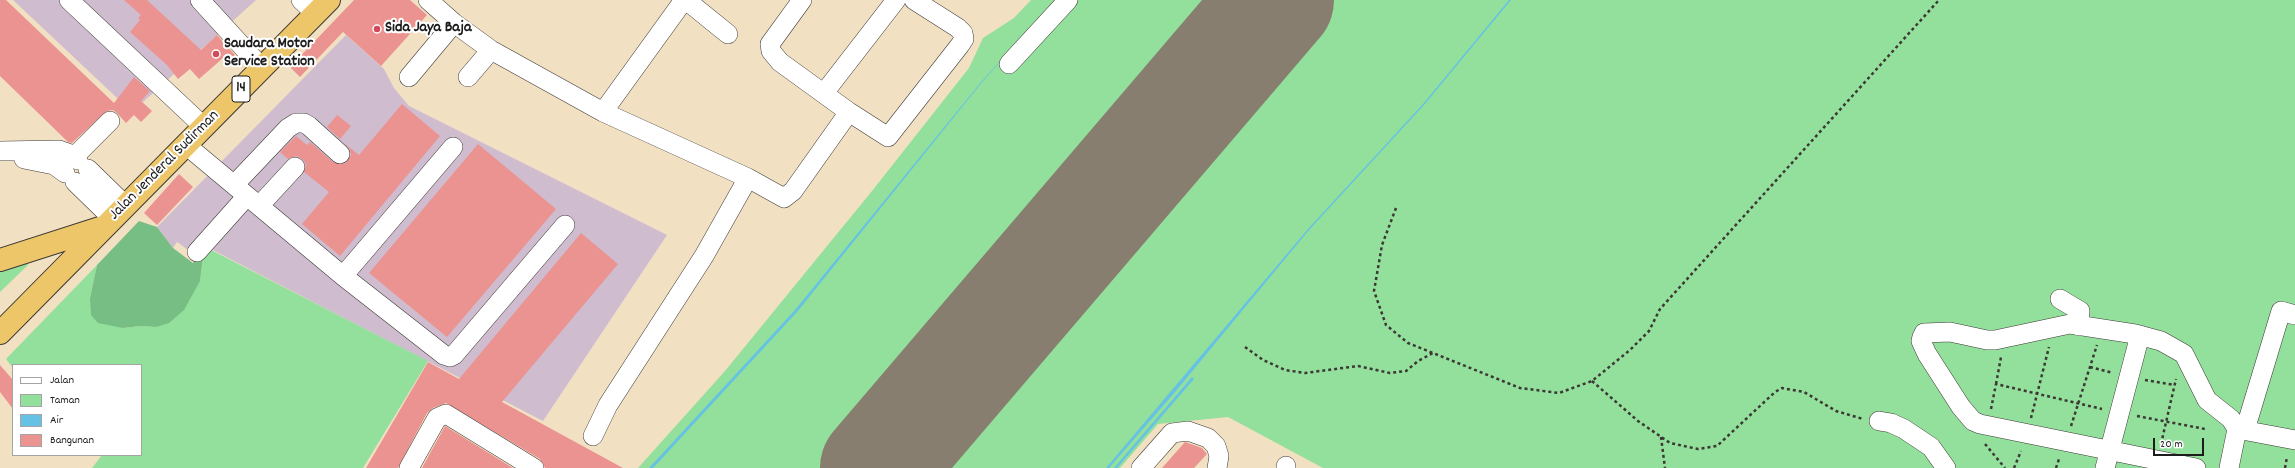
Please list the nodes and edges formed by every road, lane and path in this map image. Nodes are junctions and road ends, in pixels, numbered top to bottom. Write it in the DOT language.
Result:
graph roads {
  1 [pos="69,0"];
  2 [pos="200,0"];
  3 [pos="428,0"];
  4 [pos="685,0"];
  5 [pos="802,0"];
  6 [pos="896,0"];
  7 [pos="914,0"];
  8 [pos="1068,0"];
  9 [pos="1939,0"];
  10 [pos="315,5"];
  11 [pos="454,23"];
  12 [pos="728,34"];
  13 [pos="491,50"];
  14 [pos="1009,64"];
  15 [pos="262,68"];
  16 [pos="408,77"];
  17 [pos="468,77"];
  18 [pos="824,93"];
  19 [pos="603,112"];
  20 [pos="849,112"];
  21 [pos="110,121"];
  22 [pos="204,127"];
  23 [pos="186,145"];
  24 [pos="454,147"];
  25 [pos="0,152"];
  26 [pos="340,154"];
  27 [pos="296,167"];
  28 [pos="76,168"];
  29 [pos="748,178"];
  30 [pos="247,196"];
  31 [pos="1396,208"];
  32 [pos="114,217"];
  33 [pos="565,225"];
  34 [pos="197,252"];
  35 [pos="0,260"];
  36 [pos="343,276"];
  37 [pos="2060,299"];
  38 [pos="2295,315"];
  39 [pos="2079,326"];
  40 [pos="2053,329"];
  41 [pos="2102,329"];
  42 [pos="0,333"];
  43 [pos="2140,335"];
  44 [pos="2005,338"];
  45 [pos="1245,347"];
  46 [pos="1433,353"];
  47 [pos="2182,353"];
  48 [pos="1592,381"];
  49 [pos="1996,384"];
  50 [pos="2037,393"];
  51 [pos="2078,403"];
  52 [pos="2120,413"];
  53 [pos="2165,421"];
  54 [pos="1885,422"];
  55 [pos="1988,426"];
  56 [pos="2237,426"];
  57 [pos="2205,428"];
  58 [pos="2028,434"];
  59 [pos="593,436"];
  60 [pos="1661,437"];
  61 [pos="2295,440"];
  62 [pos="2066,442"];
  63 [pos="2107,459"];
  64 [pos="2158,460"];
  65 [pos="409,468"];
  66 [pos="534,468"];
  67 [pos="1141,468"];
  68 [pos="1217,468"];
  69 [pos="1665,468"];
  70 [pos="1946,468"];
  71 [pos="2014,468"];
  72 [pos="2056,468"];
  73 [pos="2196,468"];
  74 [pos="2229,468"];
  1 -- 22 [label="street"];
  2 -- 15 [label="street"];
  3 -- 11 [label="street"];
  4 -- 12 [label="street"];
  4 -- 19 [label="street"];
  5 -- 18 [label="street"];
  6 -- 18 [label="street"];
  7 -- 20 [label="street"];
  8 -- 14 [label="street"];
  9 -- 48 [label="path"];
  10 -- 15 [label="highway, Jalan Jenderal Sudirman / 14"];
  11 -- 13 [label="street"];
  11 -- 16 [label="street"];
  13 -- 17 [label="street"];
  13 -- 19 [label="street"];
  15 -- 22 [label="highway, Jalan Jenderal Sudirman / 14"];
  18 -- 20 [label="street"];
  19 -- 29 [label="street"];
  20 -- 29 [label="street"];
  21 -- 28 [label="street"];
  22 -- 23 [label="highway, Jalan Jenderal Sudirman / 14"];
  23 -- 30 [label="street"];
  23 -- 32 [label="highway, Jalan Jenderal Sudirman / 14"];
  24 -- 36 [label="street"];
  25 -- 28 [label="street"];
  26 -- 30 [label="street"];
  27 -- 30 [label="street"];
  28 -- 32 [label="street"];
  29 -- 59 [label="street"];
  30 -- 34 [label="street"];
  30 -- 36 [label="street"];
  31 -- 46 [label="path"];
  32 -- 35 [label="highway"];
  32 -- 42 [label="highway, Jalan Jenderal Sudirman / 14"];
  33 -- 36 [label="street"];
  37 -- 39 [label="street"];
  38 -- 56 [label="street"];
  39 -- 40 [label="street"];
  39 -- 41 [label="street"];
  40 -- 44 [label="street"];
  40 -- 50 [label="path"];
  41 -- 43 [label="street"];
  41 -- 51 [label="path"];
  43 -- 47 [label="street"];
  43 -- 52 [label="street"];
  44 -- 49 [label="path"];
  44 -- 55 [label="street"];
  45 -- 46 [label="path"];
  46 -- 48 [label="path"];
  47 -- 53 [label="path"];
  47 -- 56 [label="street"];
  48 -- 60 [label="path"];
  49 -- 50 [label="path"];
  49 -- 55 [label="path"];
  50 -- 51 [label="path"];
  50 -- 58 [label="path"];
  51 -- 52 [label="path"];
  51 -- 62 [label="path"];
  52 -- 53 [label="path"];
  52 -- 63 [label="street"];
  53 -- 57 [label="path"];
  53 -- 64 [label="path"];
  54 -- 60 [label="path"];
  54 -- 70 [label="street"];
  55 -- 58 [label="street"];
  56 -- 61 [label="street"];
  56 -- 74 [label="street"];
  58 -- 62 [label="street"];
  58 -- 71 [label="path"];
  60 -- 69 [label="path"];
  62 -- 63 [label="street"];
  62 -- 72 [label="path"];
  63 -- 64 [label="street"];
  64 -- 73 [label="street"];
  65 -- 66 [label="street"];
  67 -- 68 [label="street"];
}
